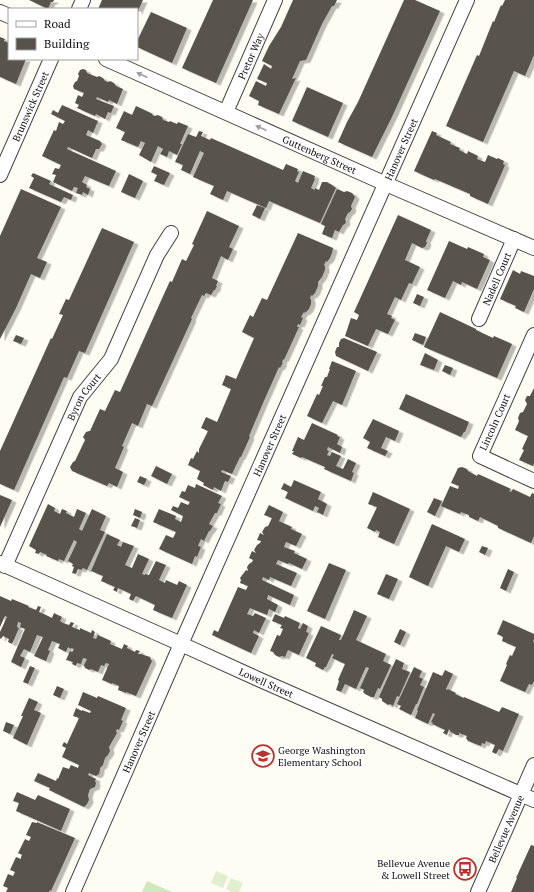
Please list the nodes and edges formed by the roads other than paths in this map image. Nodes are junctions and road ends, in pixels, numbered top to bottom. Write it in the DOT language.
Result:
graph roads {
  1 [pos="275,0"];
  2 [pos="467,0"];
  3 [pos="51,60"];
  4 [pos="108,60"];
  5 [pos="226,112"];
  6 [pos="0,175"];
  7 [pos="386,184"];
  8 [pos="171,233"];
  9 [pos="514,239"];
  10 [pos="534,248"];
  11 [pos="479,319"];
  12 [pos="534,335"];
  13 [pos="534,481"];
  14 [pos="3,565"];
  15 [pos="181,644"];
  16 [pos="534,765"];
  17 [pos="528,797"];
  18 [pos="73,892"];
  19 [pos="478,892"];
  1 -- 5 [label="street, Pretor Way"];
  2 -- 7 [label="street, Hanover Street"];
  3 -- 6 [label="street, Brunswick Street"];
  5 -- 4 [label="street, Guttenberg Street, one-way"];
  7 -- 5 [label="street, Guttenberg Street, one-way"];
  7 -- 9 [label="street, Guttenberg Street"];
  7 -- 15 [label="street, Hanover Street"];
  8 -- 14 [label="street, Byron Court"];
  9 -- 10 [label="street, Guttenberg Street"];
  9 -- 11 [label="street, Nadell Court"];
  12 -- 13 [label="street, Lincoln Court"];
  14 -- 15 [label="street, Lowell Street"];
  15 -- 17 [label="street, Lowell Street"];
  15 -- 18 [label="street, Hanover Street"];
  16 -- 17 [label="street, Bellevue Avenue"];
  17 -- 19 [label="street, Bellevue Avenue"];
}
